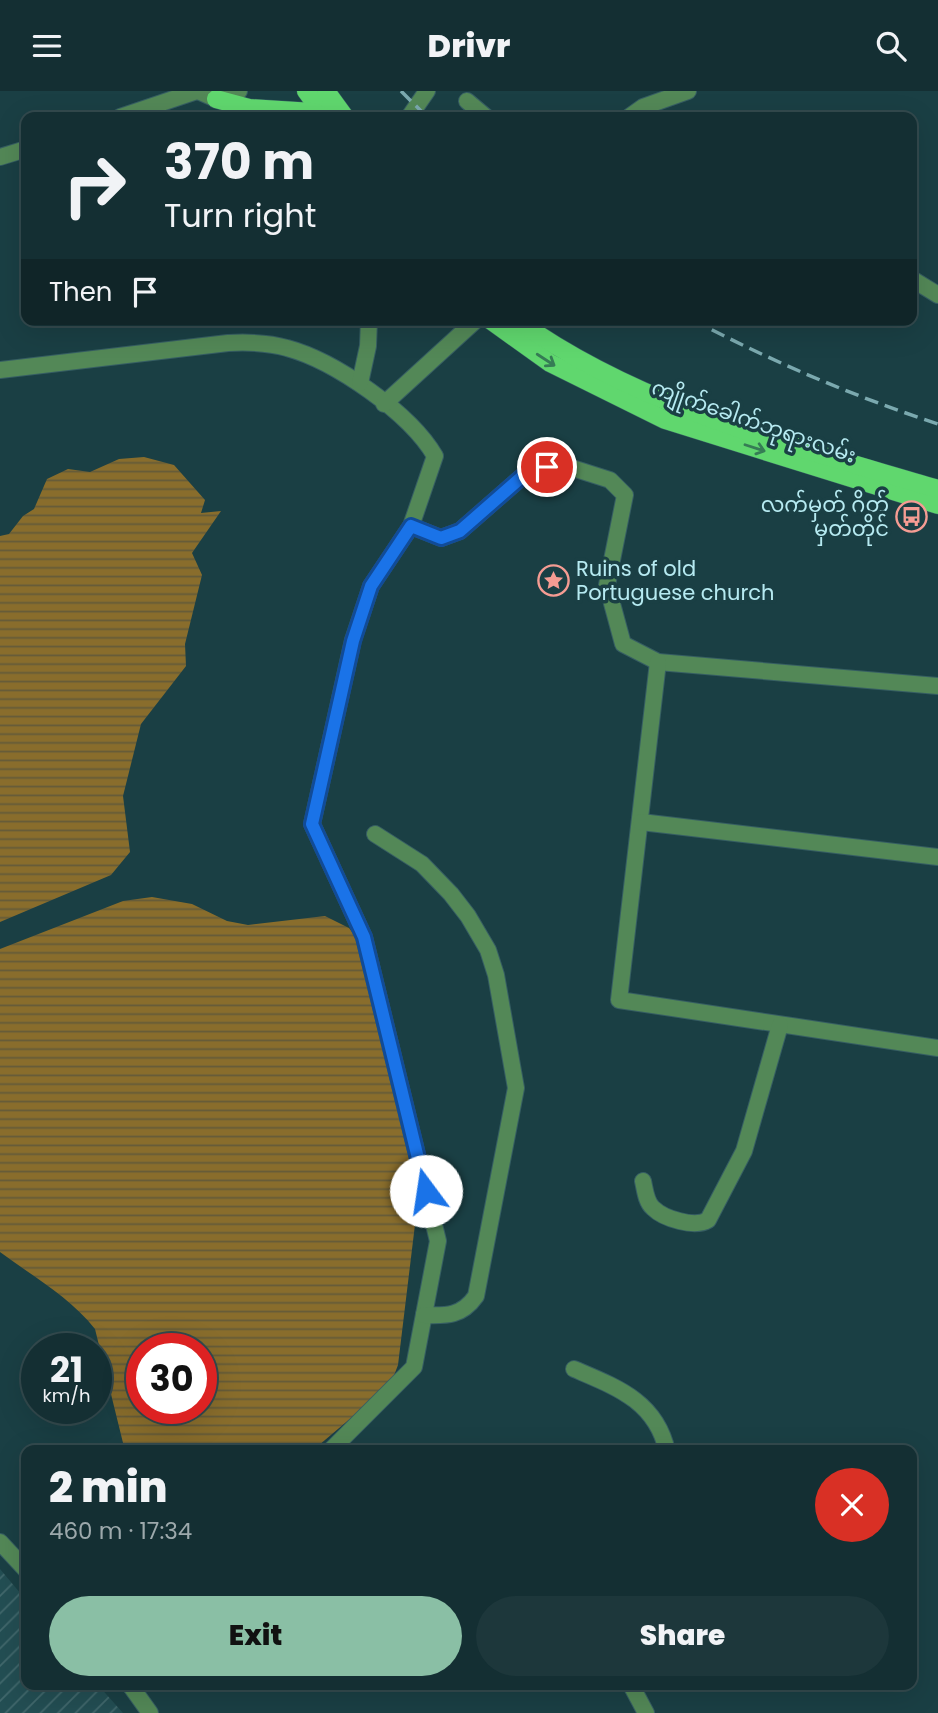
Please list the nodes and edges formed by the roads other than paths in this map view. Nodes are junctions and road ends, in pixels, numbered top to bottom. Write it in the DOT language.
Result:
graph roads {
  1 [pos="197,91"];
  2 [pos="239,91"];
  3 [pos="306,91"];
  4 [pos="427,91"];
  5 [pos="688,91"];
  6 [pos="216,99"];
  7 [pos="467,101"];
  8 [pos="331,107"];
  9 [pos="135,112"];
  10 [pos="412,112"];
  11 [pos="480,112"];
  12 [pos="636,112"];
  13 [pos="21,151"];
  14 [pos="0,157"];
  15 [pos="917,282"];
  16 [pos="938,295"];
  17 [pos="369,326"];
  18 [pos="469,326"];
  19 [pos="499,326"];
  20 [pos="525,326"];
  21 [pos="0,370"];
  22 [pos="360,383"];
  23 [pos="384,404"];
  24 [pos="938,489"];
  25 [pos="938,505"];
  26 [pos="411,526"];
  27 [pos="658,662"];
  28 [pos="938,686"];
  29 [pos="641,822"];
  30 [pos="375,834"];
  31 [pos="938,857"];
  32 [pos="780,1025"];
  33 [pos="938,1048"];
  34 [pos="643,1181"];
  35 [pos="424,1315"];
  36 [pos="574,1369"];
  37 [pos="338,1445"];
  38 [pos="666,1445"];
  39 [pos="0,1542"];
  40 [pos="21,1565"];
  41 [pos="134,1690"];
  42 [pos="634,1690"];
  43 [pos="150,1713"];
  44 [pos="646,1713"];
  1 -- 6 [label="street"];
  1 -- 9 [label="street"];
  2 -- 6 [label="street"];
  3 -- 8 [label="main road"];
  4 -- 10 [label="street"];
  5 -- 12 [label="street"];
  6 -- 8 [label="main road"];
  7 -- 11 [label="street"];
  13 -- 14 [label="street"];
  15 -- 16 [label="street"];
  17 -- 22 [label="street"];
  18 -- 23 [label="street"];
  19 -- 25 [label="main road, ကျိုက်ခေါက်ဘုရားလမ်း, one-way"];
  20 -- 24 [label="main road, ကျိုက်ခေါက်ဘုရားလမ်း"];
  21 -- 22 [label="street"];
  22 -- 23 [label="street"];
  23 -- 26 [label="street"];
  26 -- 27 [label="street"];
  26 -- 35 [label="street"];
  27 -- 28 [label="street"];
  27 -- 29 [label="street"];
  29 -- 31 [label="street"];
  29 -- 32 [label="street"];
  30 -- 35 [label="street"];
  32 -- 33 [label="street"];
  32 -- 34 [label="street"];
  35 -- 37 [label="street"];
  36 -- 38 [label="street"];
  39 -- 40 [label="street"];
  41 -- 43 [label="street"];
  42 -- 44 [label="street"];
}
